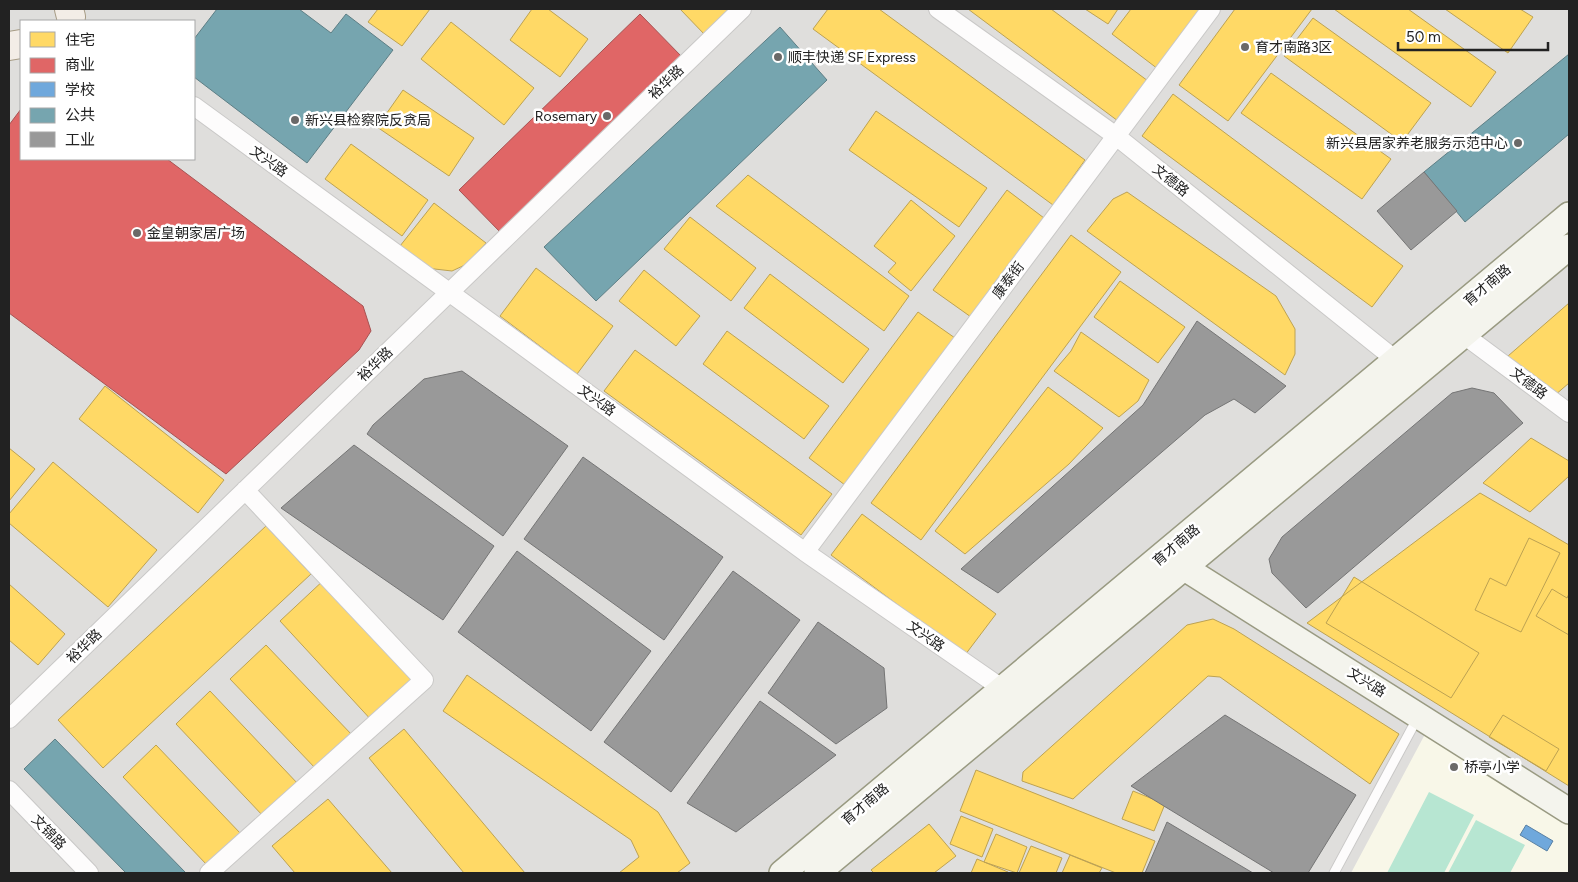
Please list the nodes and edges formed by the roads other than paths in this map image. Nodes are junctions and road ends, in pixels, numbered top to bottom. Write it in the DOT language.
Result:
graph roads {
  1 [pos="742,9"];
  2 [pos="938,9"];
  3 [pos="1211,9"];
  4 [pos="195,107"];
  5 [pos="1116,136"];
  6 [pos="1569,215"];
  7 [pos="1569,247"];
  8 [pos="449,292"];
  9 [pos="1464,334"];
  10 [pos="1397,361"];
  11 [pos="1569,413"];
  12 [pos="245,490"];
  13 [pos="805,552"];
  14 [pos="1174,562"];
  15 [pos="1003,689"];
  16 [pos="1419,715"];
  17 [pos="9,719"];
  18 [pos="9,790"];
  19 [pos="1569,811"];
  20 [pos="89,873"];
  21 [pos="209,873"];
  22 [pos="782,873"];
  23 [pos="818,873"];
  24 [pos="1334,873"];
  1 -- 8 [label="street, 裕华路"];
  2 -- 5 [label="street, 文德路"];
  3 -- 5 [label="street, 康泰街"];
  4 -- 8 [label="street, 文兴路"];
  5 -- 10 [label="street, 文德路"];
  5 -- 13 [label="street, 康泰街"];
  6 -- 10 [label="street, 育才南路"];
  7 -- 9 [label="street, 育才南路"];
  8 -- 12 [label="street, 裕华路"];
  8 -- 13 [label="street, 文兴路"];
  9 -- 11 [label="street, 文德路"];
  9 -- 14 [label="street, 育才南路"];
  10 -- 14 [label="street, 育才南路"];
  12 -- 17 [label="street, 裕华路"];
  12 -- 21 [label="street"];
  13 -- 15 [label="street, 文兴路"];
  14 -- 15 [label="street, 育才南路"];
  14 -- 16 [label="street, 文兴路"];
  14 -- 23 [label="street, 育才南路"];
  15 -- 22 [label="street, 育才南路"];
  16 -- 19 [label="street, 文兴路"];
  16 -- 24 [label="lane"];
  18 -- 20 [label="street, 文锦路"];
}
